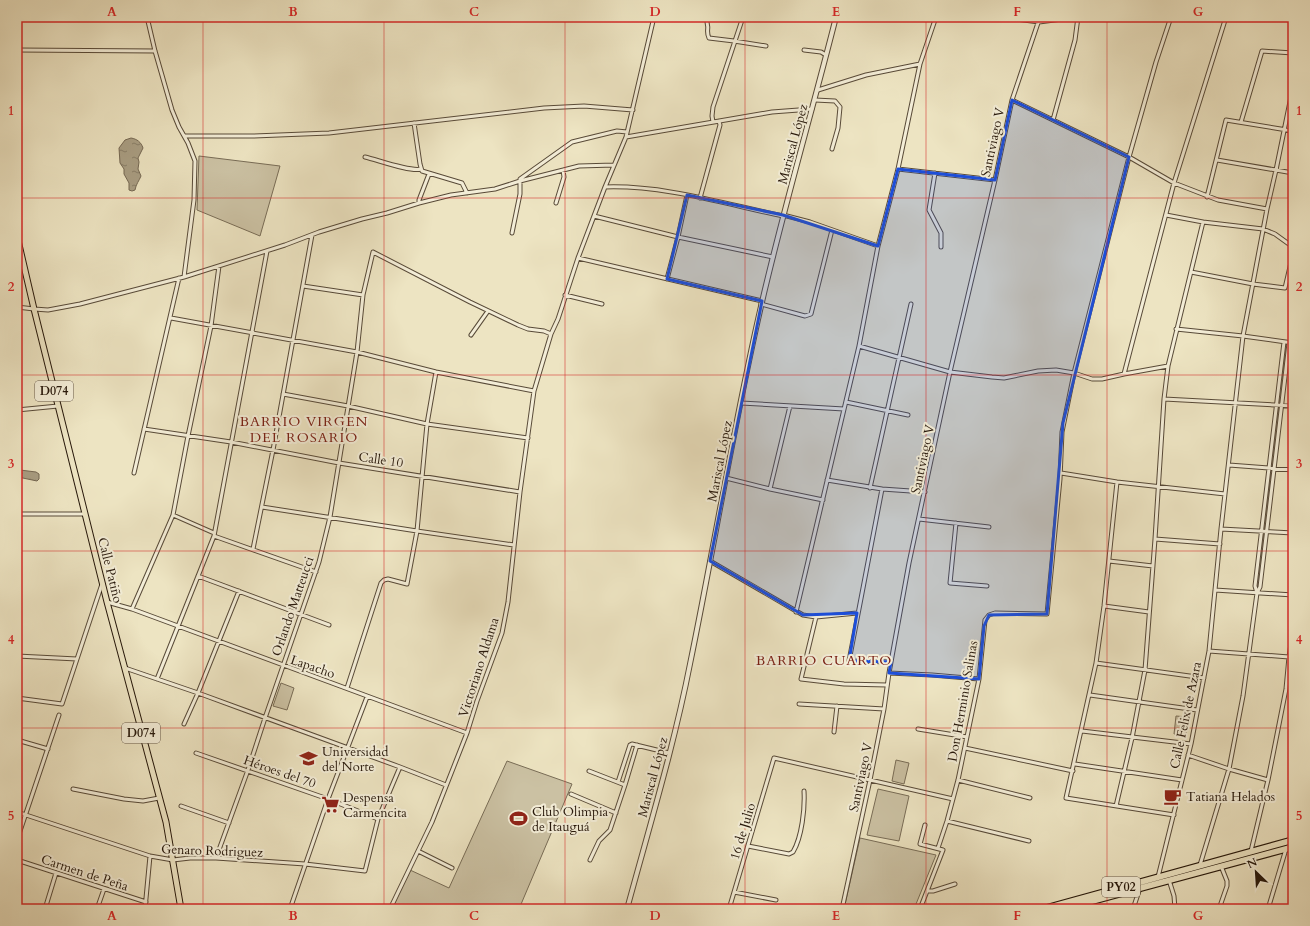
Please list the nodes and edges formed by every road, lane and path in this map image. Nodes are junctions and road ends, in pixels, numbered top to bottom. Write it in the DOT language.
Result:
graph roads {
  1 [pos="147,17"];
  2 [pos="654,17"];
  3 [pos="705,17"];
  4 [pos="743,17"];
  5 [pos="836,17"];
  6 [pos="936,17"];
  7 [pos="1001,17"];
  8 [pos="1040,17"];
  9 [pos="1049,17"];
  10 [pos="1078,17"];
  11 [pos="1172,17"];
  12 [pos="1226,17"];
  13 [pos="1054,20"];
  14 [pos="1039,22"];
  15 [pos="734,41"];
  16 [pos="766,46"];
  17 [pos="17,50"];
  18 [pos="804,50"];
  19 [pos="155,51"];
  20 [pos="1293,53"];
  21 [pos="826,55"];
  22 [pos="920,64"];
  23 [pos="1293,87"];
  24 [pos="818,90"];
  25 [pos="815,100"];
  26 [pos="1012,100"];
  27 [pos="812,109"];
  28 [pos="633,110"];
  29 [pos="1053,120"];
  30 [pos="719,121"];
  31 [pos="713,122"];
  32 [pos="1241,122"];
  33 [pos="414,123"];
  34 [pos="1284,129"];
  35 [pos="1293,131"];
  36 [pos="627,132"];
  37 [pos="185,136"];
  38 [pos="626,137"];
  39 [pos="832,149"];
  40 [pos="365,157"];
  41 [pos="1129,158"];
  42 [pos="1217,160"];
  43 [pos="614,166"];
  44 [pos="421,169"];
  45 [pos="898,169"];
  46 [pos="563,170"];
  47 [pos="1276,170"];
  48 [pos="935,173"];
  49 [pos="1293,173"];
  50 [pos="429,174"];
  51 [pos="995,180"];
  52 [pos="520,181"];
  53 [pos="1174,183"];
  54 [pos="605,187"];
  55 [pos="467,193"];
  56 [pos="687,195"];
  57 [pos="1208,197"];
  58 [pos="700,198"];
  59 [pos="419,203"];
  60 [pos="556,203"];
  61 [pos="1267,209"];
  62 [pos="1166,215"];
  63 [pos="594,216"];
  64 [pos="783,216"];
  65 [pos="1203,222"];
  66 [pos="1263,229"];
  67 [pos="832,230"];
  68 [pos="512,233"];
  69 [pos="312,235"];
  70 [pos="17,236"];
  71 [pos="678,237"];
  72 [pos="878,246"];
  73 [pos="941,247"];
  74 [pos="1293,247"];
  75 [pos="267,251"];
  76 [pos="1293,254"];
  77 [pos="773,257"];
  78 [pos="578,258"];
  79 [pos="219,266"];
  80 [pos="1191,272"];
  81 [pos="184,277"];
  82 [pos="179,278"];
  83 [pos="667,278"];
  84 [pos="1252,284"];
  85 [pos="303,286"];
  86 [pos="363,295"];
  87 [pos="566,295"];
  88 [pos="762,303"];
  89 [pos="602,304"];
  90 [pos="911,304"];
  91 [pos="17,306"];
  92 [pos="34,309"];
  93 [pos="488,311"];
  94 [pos="171,318"];
  95 [pos="211,326"];
  96 [pos="1176,329"];
  97 [pos="252,333"];
  98 [pos="551,334"];
  99 [pos="471,335"];
  100 [pos="1243,336"];
  101 [pos="293,341"];
  102 [pos="1284,342"];
  103 [pos="1291,343"];
  104 [pos="860,346"];
  105 [pos="357,352"];
  106 [pos="899,358"];
  107 [pos="1168,366"];
  108 [pos="436,372"];
  109 [pos="950,372"];
  110 [pos="1074,373"];
  111 [pos="1124,374"];
  112 [pos="534,391"];
  113 [pos="283,394"];
  114 [pos="1164,399"];
  115 [pos="846,402"];
  116 [pos="741,403"];
  117 [pos="1235,404"];
  118 [pos="1276,404"];
  119 [pos="1281,405"];
  120 [pos="58,406"];
  121 [pos="348,406"];
  122 [pos="790,406"];
  123 [pos="1293,406"];
  124 [pos="17,410"];
  125 [pos="844,410"];
  126 [pos="888,410"];
  127 [pos="908,415"];
  128 [pos="427,424"];
  129 [pos="144,429"];
  130 [pos="188,436"];
  131 [pos="528,438"];
  132 [pos="231,442"];
  133 [pos="273,450"];
  134 [pos="339,463"];
  135 [pos="1229,465"];
  136 [pos="1268,468"];
  137 [pos="1273,468"];
  138 [pos="1293,470"];
  139 [pos="134,473"];
  140 [pos="1061,473"];
  141 [pos="421,475"];
  142 [pos="726,478"];
  143 [pos="827,480"];
  144 [pos="1117,482"];
  145 [pos="1159,486"];
  146 [pos="870,488"];
  147 [pos="770,489"];
  148 [pos="882,490"];
  149 [pos="520,492"];
  150 [pos="925,492"];
  151 [pos="1225,494"];
  152 [pos="823,500"];
  153 [pos="262,507"];
  154 [pos="17,514"];
  155 [pos="86,514"];
  156 [pos="174,515"];
  157 [pos="330,517"];
  158 [pos="919,518"];
  159 [pos="956,523"];
  160 [pos="989,527"];
  161 [pos="1221,529"];
  162 [pos="417,531"];
  163 [pos="1262,531"];
  164 [pos="1267,532"];
  165 [pos="1293,533"];
  166 [pos="214,535"];
  167 [pos="1155,539"];
  168 [pos="1220,544"];
  169 [pos="514,545"];
  170 [pos="253,549"];
  171 [pos="1109,560"];
  172 [pos="710,561"];
  173 [pos="1153,566"];
  174 [pos="316,572"];
  175 [pos="198,576"];
  176 [pos="102,582"];
  177 [pos="987,586"];
  178 [pos="1215,590"];
  179 [pos="239,591"];
  180 [pos="1257,593"];
  181 [pos="1293,595"];
  182 [pos="107,602"];
  183 [pos="1104,606"];
  184 [pos="132,609"];
  185 [pos="796,612"];
  186 [pos="1150,612"];
  187 [pos="857,613"];
  188 [pos="300,615"];
  189 [pos="816,617"];
  190 [pos="329,625"];
  191 [pos="178,626"];
  192 [pos="1293,630"];
  193 [pos="219,641"];
  194 [pos="1209,651"];
  195 [pos="1249,654"];
  196 [pos="17,656"];
  197 [pos="1289,657"];
  198 [pos="77,659"];
  199 [pos="891,662"];
  200 [pos="1096,663"];
  201 [pos="283,666"];
  202 [pos="124,668"];
  203 [pos="1145,670"];
  204 [pos="889,673"];
  205 [pos="1204,678"];
  206 [pos="157,679"];
  207 [pos="979,679"];
  208 [pos="887,685"];
  209 [pos="347,688"];
  210 [pos="198,693"];
  211 [pos="1090,695"];
  212 [pos="367,697"];
  213 [pos="17,698"];
  214 [pos="1140,702"];
  215 [pos="799,704"];
  216 [pos="837,706"];
  217 [pos="884,710"];
  218 [pos="1198,710"];
  219 [pos="59,715"];
  220 [pos="265,718"];
  221 [pos="184,724"];
  222 [pos="918,729"];
  223 [pos="1082,731"];
  224 [pos="834,732"];
  225 [pos="467,733"];
  226 [pos="967,737"];
  227 [pos="1132,738"];
  228 [pos="17,740"];
  229 [pos="1191,744"];
  230 [pos="637,745"];
  231 [pos="347,748"];
  232 [pos="965,748"];
  233 [pos="48,749"];
  234 [pos="196,753"];
  235 [pos="670,753"];
  236 [pos="1188,755"];
  237 [pos="1075,764"];
  238 [pos="400,767"];
  239 [pos="1229,769"];
  240 [pos="248,770"];
  241 [pos="590,771"];
  242 [pos="1073,771"];
  243 [pos="1124,772"];
  244 [pos="870,780"];
  245 [pos="958,780"];
  246 [pos="1182,780"];
  247 [pos="1268,780"];
  248 [pos="618,782"];
  249 [pos="446,785"];
  250 [pos="625,785"];
  251 [pos="73,789"];
  252 [pos="804,791"];
  253 [pos="571,794"];
  254 [pos="159,798"];
  255 [pos="953,798"];
  256 [pos="1030,798"];
  257 [pos="328,799"];
  258 [pos="181,806"];
  259 [pos="1116,806"];
  260 [pos="17,812"];
  261 [pos="616,813"];
  262 [pos="26,815"];
  263 [pos="1174,816"];
  264 [pos="378,819"];
  265 [pos="947,821"];
  266 [pos="229,823"];
  267 [pos="925,825"];
  268 [pos="17,840"];
  269 [pos="1293,840"];
  270 [pos="1029,841"];
  271 [pos="748,846"];
  272 [pos="1293,847"];
  273 [pos="938,848"];
  274 [pos="1286,849"];
  275 [pos="1251,851"];
  276 [pos="418,852"];
  277 [pos="150,856"];
  278 [pos="216,858"];
  279 [pos="17,860"];
  280 [pos="173,860"];
  281 [pos="590,860"];
  282 [pos="305,864"];
  283 [pos="1200,865"];
  284 [pos="1221,866"];
  285 [pos="452,868"];
  286 [pos="56,873"];
  287 [pos="1158,877"];
  288 [pos="1169,880"];
  289 [pos="955,884"];
  290 [pos="1140,887"];
  291 [pos="104,889"];
  292 [pos="928,891"];
  293 [pos="734,892"];
  294 [pos="776,900"];
  295 [pos="146,902"];
  296 [pos="1084,906"];
  297 [pos="45,909"];
  298 [pos="97,909"];
  299 [pos="145,909"];
  300 [pos="181,909"];
  301 [pos="186,909"];
  302 [pos="290,909"];
  303 [pos="390,909"];
  304 [pos="628,909"];
  305 [pos="729,909"];
  306 [pos="842,909"];
  307 [pos="920,909"];
  308 [pos="1043,909"];
  309 [pos="1063,909"];
  310 [pos="1133,909"];
  311 [pos="1175,909"];
  312 [pos="1220,909"];
  313 [pos="1268,909"];
  1 -- 19 [label="street"];
  2 -- 28 [label="street, Victoriano Aldama"];
  3 -- 15 [label="street"];
  4 -- 15 [label="street"];
  5 -- 21 [label="street, Mariscal López"];
  6 -- 22 [label="street"];
  7 -- 14 [label="street"];
  8 -- 14 [label="street, Santiviago V"];
  9 -- 13 [label="street"];
  10 -- 13 [label="street"];
  10 -- 29 [label="street"];
  11 -- 41 [label="street"];
  12 -- 53 [label="street"];
  13 -- 14 [label="street"];
  14 -- 26 [label="street, Santiviago V"];
  15 -- 16 [label="street"];
  15 -- 31 [label="street"];
  17 -- 19 [label="street"];
  18 -- 21 [label="street"];
  19 -- 37 [label="street"];
  20 -- 32 [label="street"];
  21 -- 24 [label="street, Mariscal López"];
  22 -- 24 [label="street"];
  22 -- 45 [label="street"];
  23 -- 34 [label="street, Calle Felix de Azara"];
  24 -- 25 [label="street, Mariscal López"];
  25 -- 27 [label="street, Mariscal López"];
  25 -- 39 [label="street"];
  26 -- 29 [label="street"];
  26 -- 51 [label="street, Santiviago V"];
  27 -- 30 [label="street"];
  27 -- 64 [label="street, Mariscal López"];
  28 -- 33 [label="street"];
  28 -- 36 [label="street, Victoriano Aldama"];
  29 -- 41 [label="street"];
  30 -- 31 [label="street"];
  30 -- 58 [label="street"];
  31 -- 38 [label="street"];
  32 -- 34 [label="street"];
  32 -- 42 [label="street"];
  33 -- 37 [label="street"];
  33 -- 44 [label="street"];
  34 -- 35 [label="street"];
  34 -- 47 [label="street, Calle Felix de Azara"];
  36 -- 38 [label="street, Victoriano Aldama"];
  36 -- 52 [label="street"];
  37 -- 81 [label="street"];
  38 -- 43 [label="street, Victoriano Aldama"];
  40 -- 44 [label="street"];
  41 -- 53 [label="street"];
  41 -- 110 [label="street"];
  42 -- 47 [label="street"];
  42 -- 57 [label="street"];
  43 -- 46 [label="street"];
  43 -- 54 [label="street, Victoriano Aldama"];
  44 -- 50 [label="street"];
  45 -- 48 [label="street"];
  45 -- 72 [label="street"];
  46 -- 52 [label="street"];
  46 -- 60 [label="street"];
  47 -- 49 [label="street"];
  47 -- 61 [label="street, Calle Felix de Azara"];
  48 -- 51 [label="street"];
  48 -- 73 [label="street"];
  50 -- 55 [label="street"];
  50 -- 59 [label="street"];
  51 -- 109 [label="street, Santiviago V"];
  52 -- 55 [label="street"];
  52 -- 68 [label="street"];
  53 -- 57 [label="street"];
  53 -- 62 [label="street"];
  54 -- 56 [label="street"];
  54 -- 63 [label="street, Victoriano Aldama"];
  55 -- 59 [label="street"];
  56 -- 58 [label="street"];
  56 -- 71 [label="street"];
  57 -- 61 [label="street"];
  58 -- 64 [label="street"];
  59 -- 69 [label="street"];
  61 -- 66 [label="street, Calle Felix de Azara"];
  62 -- 65 [label="street"];
  62 -- 111 [label="street"];
  63 -- 71 [label="street"];
  63 -- 78 [label="street, Victoriano Aldama"];
  64 -- 67 [label="street"];
  64 -- 77 [label="street, Mariscal López"];
  65 -- 66 [label="street"];
  65 -- 80 [label="street"];
  66 -- 74 [label="street"];
  66 -- 84 [label="street, Calle Felix de Azara"];
  67 -- 72 [label="street"];
  67 -- 88 [label="street"];
  69 -- 75 [label="street"];
  69 -- 85 [label="street"];
  70 -- 92 [label="main road, Calle Patiño / D074"];
  71 -- 77 [label="street"];
  71 -- 83 [label="street"];
  72 -- 104 [label="street"];
  75 -- 79 [label="street"];
  75 -- 97 [label="street"];
  76 -- 84 [label="street"];
  77 -- 88 [label="street, Mariscal López"];
  78 -- 83 [label="street"];
  78 -- 87 [label="street, Victoriano Aldama"];
  79 -- 81 [label="street"];
  79 -- 95 [label="street"];
  80 -- 84 [label="street"];
  80 -- 96 [label="street"];
  81 -- 82 [label="street"];
  82 -- 92 [label="street"];
  82 -- 94 [label="street"];
  83 -- 88 [label="street"];
  84 -- 100 [label="street, Calle Felix de Azara"];
  85 -- 86 [label="street"];
  85 -- 101 [label="street"];
  86 -- 93 [label="street, Orlando Matteucci"];
  86 -- 105 [label="street, Orlando Matteucci"];
  87 -- 89 [label="street"];
  87 -- 98 [label="street, Victoriano Aldama"];
  88 -- 116 [label="street, Mariscal López"];
  90 -- 106 [label="street"];
  91 -- 92 [label="street"];
  92 -- 120 [label="main road, Calle Patiño / D074"];
  93 -- 98 [label="street"];
  93 -- 99 [label="street"];
  94 -- 95 [label="street"];
  94 -- 129 [label="street"];
  95 -- 97 [label="street"];
  95 -- 130 [label="street"];
  96 -- 100 [label="street"];
  96 -- 107 [label="street"];
  97 -- 101 [label="street"];
  97 -- 132 [label="street"];
  98 -- 112 [label="street, Victoriano Aldama"];
  100 -- 102 [label="street"];
  100 -- 117 [label="street, Calle Felix de Azara"];
  101 -- 105 [label="street"];
  101 -- 113 [label="street"];
  102 -- 103 [label="street"];
  102 -- 118 [label="street"];
  103 -- 119 [label="street"];
  104 -- 106 [label="street"];
  104 -- 115 [label="street"];
  105 -- 108 [label="street"];
  105 -- 121 [label="street, Orlando Matteucci"];
  106 -- 109 [label="street"];
  106 -- 126 [label="street"];
  107 -- 111 [label="street"];
  107 -- 114 [label="street"];
  108 -- 112 [label="street"];
  108 -- 128 [label="street"];
  109 -- 110 [label="street"];
  109 -- 150 [label="street, Santiviago V"];
  110 -- 111 [label="street"];
  110 -- 140 [label="street"];
  112 -- 131 [label="street, Victoriano Aldama"];
  113 -- 121 [label="street"];
  113 -- 133 [label="street"];
  114 -- 117 [label="street"];
  114 -- 145 [label="street"];
  115 -- 125 [label="street"];
  115 -- 126 [label="street"];
  116 -- 122 [label="street"];
  116 -- 142 [label="street, Mariscal López"];
  117 -- 118 [label="street"];
  117 -- 135 [label="street, Calle Felix de Azara"];
  118 -- 119 [label="street"];
  118 -- 136 [label="street"];
  119 -- 123 [label="street"];
  119 -- 137 [label="street"];
  120 -- 124 [label="street"];
  120 -- 155 [label="main road, Calle Patiño / D074"];
  121 -- 128 [label="street"];
  121 -- 134 [label="street, Orlando Matteucci"];
  122 -- 125 [label="street"];
  122 -- 147 [label="street"];
  125 -- 143 [label="street"];
  126 -- 127 [label="street"];
  126 -- 146 [label="street"];
  128 -- 131 [label="street"];
  128 -- 141 [label="street"];
  129 -- 130 [label="street, Calle 10"];
  129 -- 139 [label="street"];
  130 -- 132 [label="street, Calle 10"];
  130 -- 156 [label="street"];
  131 -- 149 [label="street, Victoriano Aldama"];
  132 -- 133 [label="street, Calle 10"];
  132 -- 166 [label="street"];
  133 -- 134 [label="street, Calle 10"];
  133 -- 153 [label="street"];
  134 -- 141 [label="street, Calle 10"];
  134 -- 157 [label="street, Orlando Matteucci"];
  135 -- 136 [label="street"];
  135 -- 151 [label="street, Calle Felix de Azara"];
  136 -- 137 [label="street"];
  136 -- 163 [label="street"];
  137 -- 138 [label="street"];
  137 -- 164 [label="street"];
  140 -- 144 [label="street"];
  140 -- 207 [label="street, Don Herminio Salinas"];
  141 -- 149 [label="street, Calle 10"];
  141 -- 162 [label="street"];
  142 -- 147 [label="street"];
  142 -- 172 [label="street, Mariscal López"];
  143 -- 146 [label="street"];
  143 -- 152 [label="street"];
  144 -- 145 [label="street"];
  144 -- 171 [label="street"];
  145 -- 151 [label="street"];
  145 -- 167 [label="street"];
  146 -- 148 [label="street"];
  147 -- 152 [label="street"];
  148 -- 150 [label="street"];
  148 -- 187 [label="street"];
  149 -- 169 [label="street, Victoriano Aldama"];
  150 -- 158 [label="street, Santiviago V"];
  151 -- 161 [label="street, Calle Felix de Azara"];
  152 -- 185 [label="street"];
  153 -- 157 [label="street"];
  153 -- 170 [label="street"];
  154 -- 155 [label="street"];
  155 -- 176 [label="main road, Calle Patiño / D074"];
  156 -- 166 [label="street"];
  156 -- 184 [label="street"];
  157 -- 162 [label="street"];
  157 -- 174 [label="street, Orlando Matteucci"];
  158 -- 159 [label="street"];
  158 -- 199 [label="street, Santiviago V"];
  159 -- 160 [label="street"];
  159 -- 177 [label="street"];
  161 -- 163 [label="street"];
  161 -- 168 [label="street, Calle Felix de Azara"];
  162 -- 169 [label="street"];
  162 -- 209 [label="street"];
  163 -- 164 [label="street"];
  163 -- 180 [label="street"];
  164 -- 165 [label="street"];
  164 -- 180 [label="street"];
  166 -- 170 [label="street"];
  166 -- 175 [label="street"];
  167 -- 168 [label="street"];
  167 -- 173 [label="street"];
  168 -- 178 [label="street, Calle Felix de Azara"];
  169 -- 225 [label="street, Victoriano Aldama"];
  170 -- 174 [label="street"];
  171 -- 173 [label="street"];
  171 -- 183 [label="street"];
  172 -- 185 [label="street"];
  172 -- 235 [label="street, Mariscal López"];
  173 -- 186 [label="street"];
  174 -- 188 [label="street, Orlando Matteucci"];
  175 -- 179 [label="street"];
  175 -- 191 [label="street"];
  176 -- 182 [label="main road, Calle Patiño / D074"];
  176 -- 198 [label="street"];
  178 -- 180 [label="street"];
  178 -- 194 [label="street, Calle Felix de Azara"];
  179 -- 188 [label="street"];
  179 -- 193 [label="street"];
  180 -- 181 [label="street"];
  180 -- 195 [label="street"];
  182 -- 184 [label="street, Lapacho"];
  182 -- 202 [label="main road, Calle Patiño / D074"];
  183 -- 186 [label="street"];
  183 -- 200 [label="street"];
  184 -- 191 [label="street, Lapacho"];
  185 -- 189 [label="street"];
  186 -- 203 [label="street"];
  187 -- 189 [label="street"];
  187 -- 199 [label="street"];
  188 -- 190 [label="street"];
  188 -- 201 [label="street, Orlando Matteucci"];
  189 -- 208 [label="street"];
  191 -- 193 [label="street, Lapacho"];
  191 -- 206 [label="street"];
  192 -- 197 [label="street"];
  193 -- 201 [label="street, Lapacho"];
  193 -- 210 [label="street"];
  194 -- 195 [label="street"];
  194 -- 205 [label="street, Calle Felix de Azara"];
  195 -- 197 [label="street"];
  195 -- 239 [label="street"];
  196 -- 198 [label="street"];
  197 -- 247 [label="street"];
  198 -- 213 [label="street"];
  199 -- 204 [label="street, Santiviago V"];
  200 -- 203 [label="street"];
  200 -- 211 [label="street"];
  201 -- 209 [label="street, Lapacho"];
  201 -- 220 [label="street, Orlando Matteucci"];
  202 -- 206 [label="street"];
  202 -- 254 [label="main road, Calle Patiño / D074"];
  203 -- 205 [label="street"];
  203 -- 214 [label="street"];
  204 -- 207 [label="street"];
  204 -- 208 [label="street, Santiviago V"];
  205 -- 218 [label="street, Calle Felix de Azara"];
  206 -- 210 [label="street"];
  207 -- 226 [label="street, Don Herminio Salinas"];
  208 -- 217 [label="street, Santiviago V"];
  209 -- 212 [label="street, Lapacho"];
  210 -- 220 [label="street"];
  210 -- 221 [label="street"];
  211 -- 214 [label="street"];
  211 -- 223 [label="street"];
  212 -- 225 [label="street, Lapacho"];
  212 -- 231 [label="street"];
  214 -- 218 [label="street"];
  214 -- 227 [label="street"];
  215 -- 216 [label="street"];
  216 -- 217 [label="street"];
  216 -- 224 [label="street"];
  217 -- 244 [label="street, Santiviago V"];
  218 -- 229 [label="street, Calle Felix de Azara"];
  219 -- 233 [label="street"];
  220 -- 231 [label="street"];
  220 -- 240 [label="street, Orlando Matteucci"];
  222 -- 226 [label="street"];
  223 -- 227 [label="street"];
  223 -- 237 [label="street"];
  225 -- 249 [label="street, Victoriano Aldama"];
  226 -- 232 [label="street, Don Herminio Salinas"];
  227 -- 229 [label="street"];
  227 -- 243 [label="street"];
  228 -- 233 [label="street"];
  229 -- 236 [label="street, Calle Felix de Azara"];
  230 -- 235 [label="street"];
  230 -- 248 [label="street"];
  230 -- 250 [label="street"];
  231 -- 238 [label="street"];
  231 -- 257 [label="street"];
  232 -- 242 [label="street"];
  232 -- 245 [label="street, Don Herminio Salinas"];
  233 -- 262 [label="street"];
  234 -- 240 [label="street, Héroes del 70"];
  235 -- 304 [label="street, Mariscal López"];
  236 -- 239 [label="street"];
  236 -- 246 [label="street, Calle Felix de Azara"];
  237 -- 242 [label="street"];
  237 -- 243 [label="street"];
  238 -- 249 [label="street"];
  238 -- 264 [label="street"];
  239 -- 247 [label="street"];
  239 -- 283 [label="street"];
  240 -- 257 [label="street, Héroes del 70"];
  240 -- 266 [label="street, Orlando Matteucci"];
  241 -- 248 [label="street"];
  242 -- 259 [label="street"];
  243 -- 246 [label="street"];
  243 -- 259 [label="street"];
  244 -- 255 [label="street"];
  244 -- 271 [label="street, 16 de Julio"];
  244 -- 306 [label="street, Santiviago V"];
  245 -- 255 [label="street, Don Herminio Salinas"];
  245 -- 256 [label="street"];
  246 -- 263 [label="street, Calle Felix de Azara"];
  247 -- 275 [label="street"];
  248 -- 250 [label="street"];
  249 -- 276 [label="street, Victoriano Aldama"];
  250 -- 261 [label="street"];
  251 -- 254 [label="street"];
  252 -- 271 [label="street"];
  253 -- 261 [label="street"];
  254 -- 280 [label="main road, Calle Patiño / D074"];
  255 -- 265 [label="street, Don Herminio Salinas"];
  257 -- 264 [label="street, Héroes del 70"];
  257 -- 282 [label="street"];
  258 -- 266 [label="street"];
  259 -- 263 [label="street"];
  260 -- 262 [label="street, Genaro Rodriguez"];
  261 -- 281 [label="street"];
  262 -- 268 [label="street"];
  262 -- 277 [label="street, Genaro Rodriguez"];
  263 -- 287 [label="street, Calle Felix de Azara"];
  264 -- 282 [label="street, Genaro Rodriguez"];
  265 -- 270 [label="street"];
  265 -- 273 [label="street, Don Herminio Salinas"];
  266 -- 278 [label="street, Orlando Matteucci"];
  267 -- 273 [label="street"];
  269 -- 275 [label="highway, PY02"];
  271 -- 293 [label="street, 16 de Julio"];
  272 -- 274 [label="highway, PY02"];
  273 -- 292 [label="street, Don Herminio Salinas"];
  274 -- 284 [label="highway, PY02"];
  274 -- 313 [label="street"];
  275 -- 283 [label="highway, PY02"];
  276 -- 285 [label="street"];
  276 -- 303 [label="street, Victoriano Aldama"];
  277 -- 280 [label="street, Genaro Rodriguez"];
  277 -- 295 [label="street"];
  278 -- 280 [label="street, Genaro Rodriguez"];
  278 -- 282 [label="street, Genaro Rodriguez"];
  279 -- 286 [label="street, Carmen de Peña"];
  280 -- 300 [label="main road, Calle Patiño / D074"];
  282 -- 302 [label="street"];
  283 -- 287 [label="highway, PY02"];
  284 -- 288 [label="highway, PY02"];
  284 -- 312 [label="street"];
  286 -- 291 [label="street, Carmen de Peña"];
  286 -- 297 [label="street"];
  287 -- 308 [label="highway, PY02"];
  288 -- 290 [label="highway, PY02"];
  288 -- 311 [label="street"];
  289 -- 292 [label="street"];
  290 -- 296 [label="highway, PY02"];
  290 -- 310 [label="street"];
  291 -- 295 [label="street, Carmen de Peña"];
  291 -- 298 [label="street"];
  292 -- 307 [label="street"];
  293 -- 294 [label="street"];
  293 -- 305 [label="street, 16 de Julio"];
  295 -- 299 [label="street"];
  296 -- 309 [label="highway, PY02"];
  300 -- 301 [label="street"];
}
